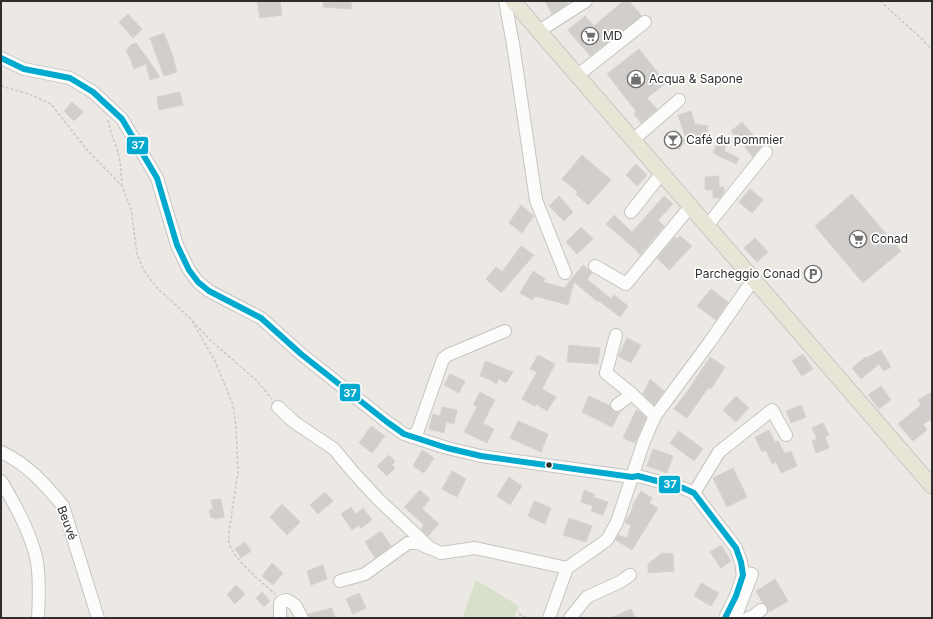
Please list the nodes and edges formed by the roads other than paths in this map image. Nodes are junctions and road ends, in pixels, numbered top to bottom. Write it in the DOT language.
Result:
graph roads {
  1 [pos="505,1"];
  2 [pos="513,1"];
  3 [pos="586,1"];
  4 [pos="645,22"];
  5 [pos="539,31"];
  6 [pos="1,58"];
  7 [pos="578,75"];
  8 [pos="679,100"];
  9 [pos="633,140"];
  10 [pos="766,152"];
  11 [pos="662,173"];
  12 [pos="690,207"];
  13 [pos="631,212"];
  14 [pos="706,226"];
  15 [pos="595,266"];
  16 [pos="565,273"];
  17 [pos="753,280"];
  18 [pos="505,331"];
  19 [pos="616,335"];
  20 [pos="632,394"];
  21 [pos="617,405"];
  22 [pos="278,407"];
  23 [pos="655,416"];
  24 [pos="786,435"];
  25 [pos="413,437"];
  26 [pos="1,452"];
  27 [pos="632,477"];
  28 [pos="1,481"];
  29 [pos="932,486"];
  30 [pos="694,493"];
  31 [pos="430,548"];
  32 [pos="567,568"];
  33 [pos="743,572"];
  34 [pos="630,575"];
  35 [pos="340,581"];
  36 [pos="761,610"];
  37 [pos="38,618"];
  38 [pos="98,618"];
  39 [pos="280,618"];
  40 [pos="302,618"];
  41 [pos="549,618"];
  42 [pos="570,618"];
  43 [pos="725,618"];
  44 [pos="738,618"];
  45 [pos="748,618"];
  1 -- 16 [label="street"];
  2 -- 5 [label="main road"];
  3 -- 5 [label="street"];
  4 -- 7 [label="street"];
  5 -- 7 [label="main road"];
  6 -- 25 [label="street"];
  7 -- 9 [label="main road"];
  8 -- 9 [label="street"];
  9 -- 11 [label="main road"];
  10 -- 14 [label="street"];
  11 -- 12 [label="main road"];
  11 -- 13 [label="street"];
  12 -- 14 [label="main road"];
  12 -- 15 [label="street"];
  14 -- 17 [label="main road"];
  17 -- 23 [label="street"];
  17 -- 29 [label="main road"];
  18 -- 25 [label="street"];
  19 -- 20 [label="street"];
  20 -- 21 [label="street"];
  20 -- 23 [label="street"];
  22 -- 31 [label="street"];
  23 -- 27 [label="street"];
  24 -- 30 [label="street"];
  25 -- 27 [label="street"];
  26 -- 38 [label="street, Beuvé"];
  27 -- 30 [label="street"];
  27 -- 32 [label="street"];
  28 -- 37 [label="street"];
  30 -- 33 [label="street"];
  31 -- 32 [label="street"];
  31 -- 35 [label="street"];
  32 -- 41 [label="street"];
  33 -- 43 [label="street"];
  33 -- 44 [label="street"];
  34 -- 42 [label="street"];
  36 -- 45 [label="street"];
  39 -- 40 [label="street"];
}
